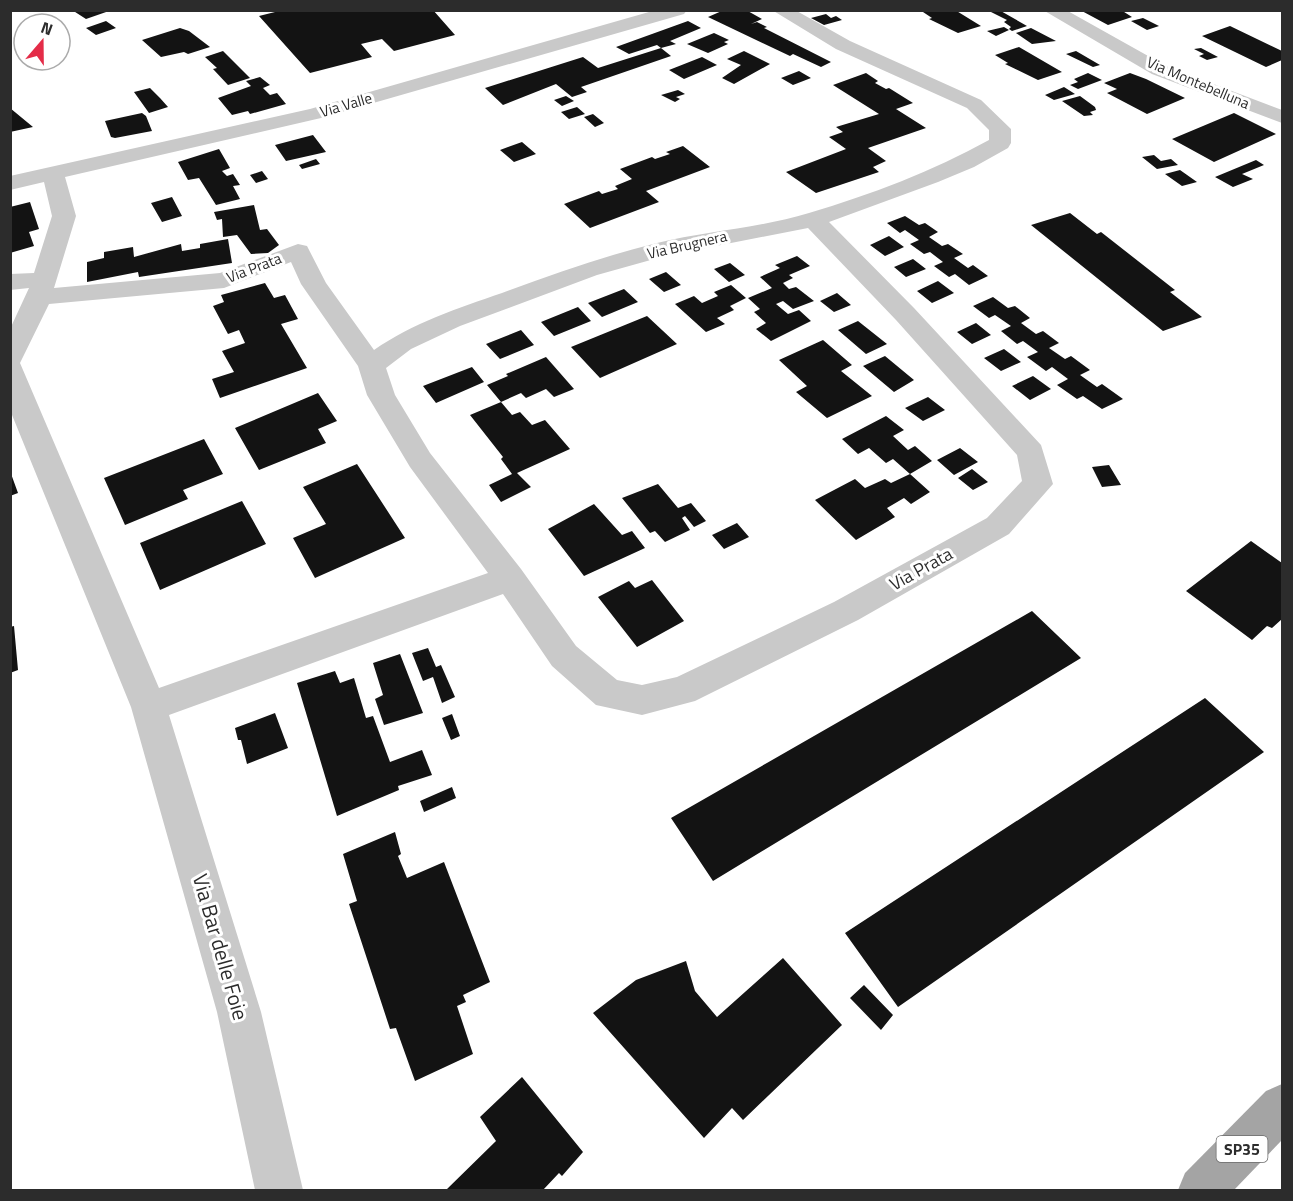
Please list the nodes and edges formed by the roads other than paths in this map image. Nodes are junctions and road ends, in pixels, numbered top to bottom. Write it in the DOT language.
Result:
graph roads {
  1 [pos="678,10"];
  2 [pos="781,10"];
  3 [pos="1052,10"];
  4 [pos="1282,117"];
  5 [pos="53,173"];
  6 [pos="10,183"];
  7 [pos="813,220"];
  8 [pos="10,282"];
  9 [pos="41,289"];
  10 [pos="371,365"];
  11 [pos="11,375"];
  12 [pos="510,578"];
  13 [pos="149,707"];
  14 [pos="1282,1107"];
  15 [pos="279,1191"];
  16 [pos="1202,1191"];
  1 -- 5 [label="street, Via Valle"];
  2 -- 7 [label="street, Via Brugnera"];
  3 -- 4 [label="street, Via Montebelluna"];
  5 -- 6 [label="street, Via Valle"];
  5 -- 9 [label="street, Via Bar delle Foie"];
  7 -- 10 [label="street, Via Brugnera"];
  7 -- 12 [label="street, Via Prata"];
  8 -- 9 [label="street"];
  9 -- 10 [label="street, Via Prata"];
  9 -- 11 [label="street, Via Bar delle Foie"];
  10 -- 12 [label="street"];
  11 -- 13 [label="street, Via Bar delle Foie"];
  12 -- 13 [label="street"];
  13 -- 15 [label="street, Via Bar delle Foie"];
  14 -- 16 [label="main road, SP35"];
}
